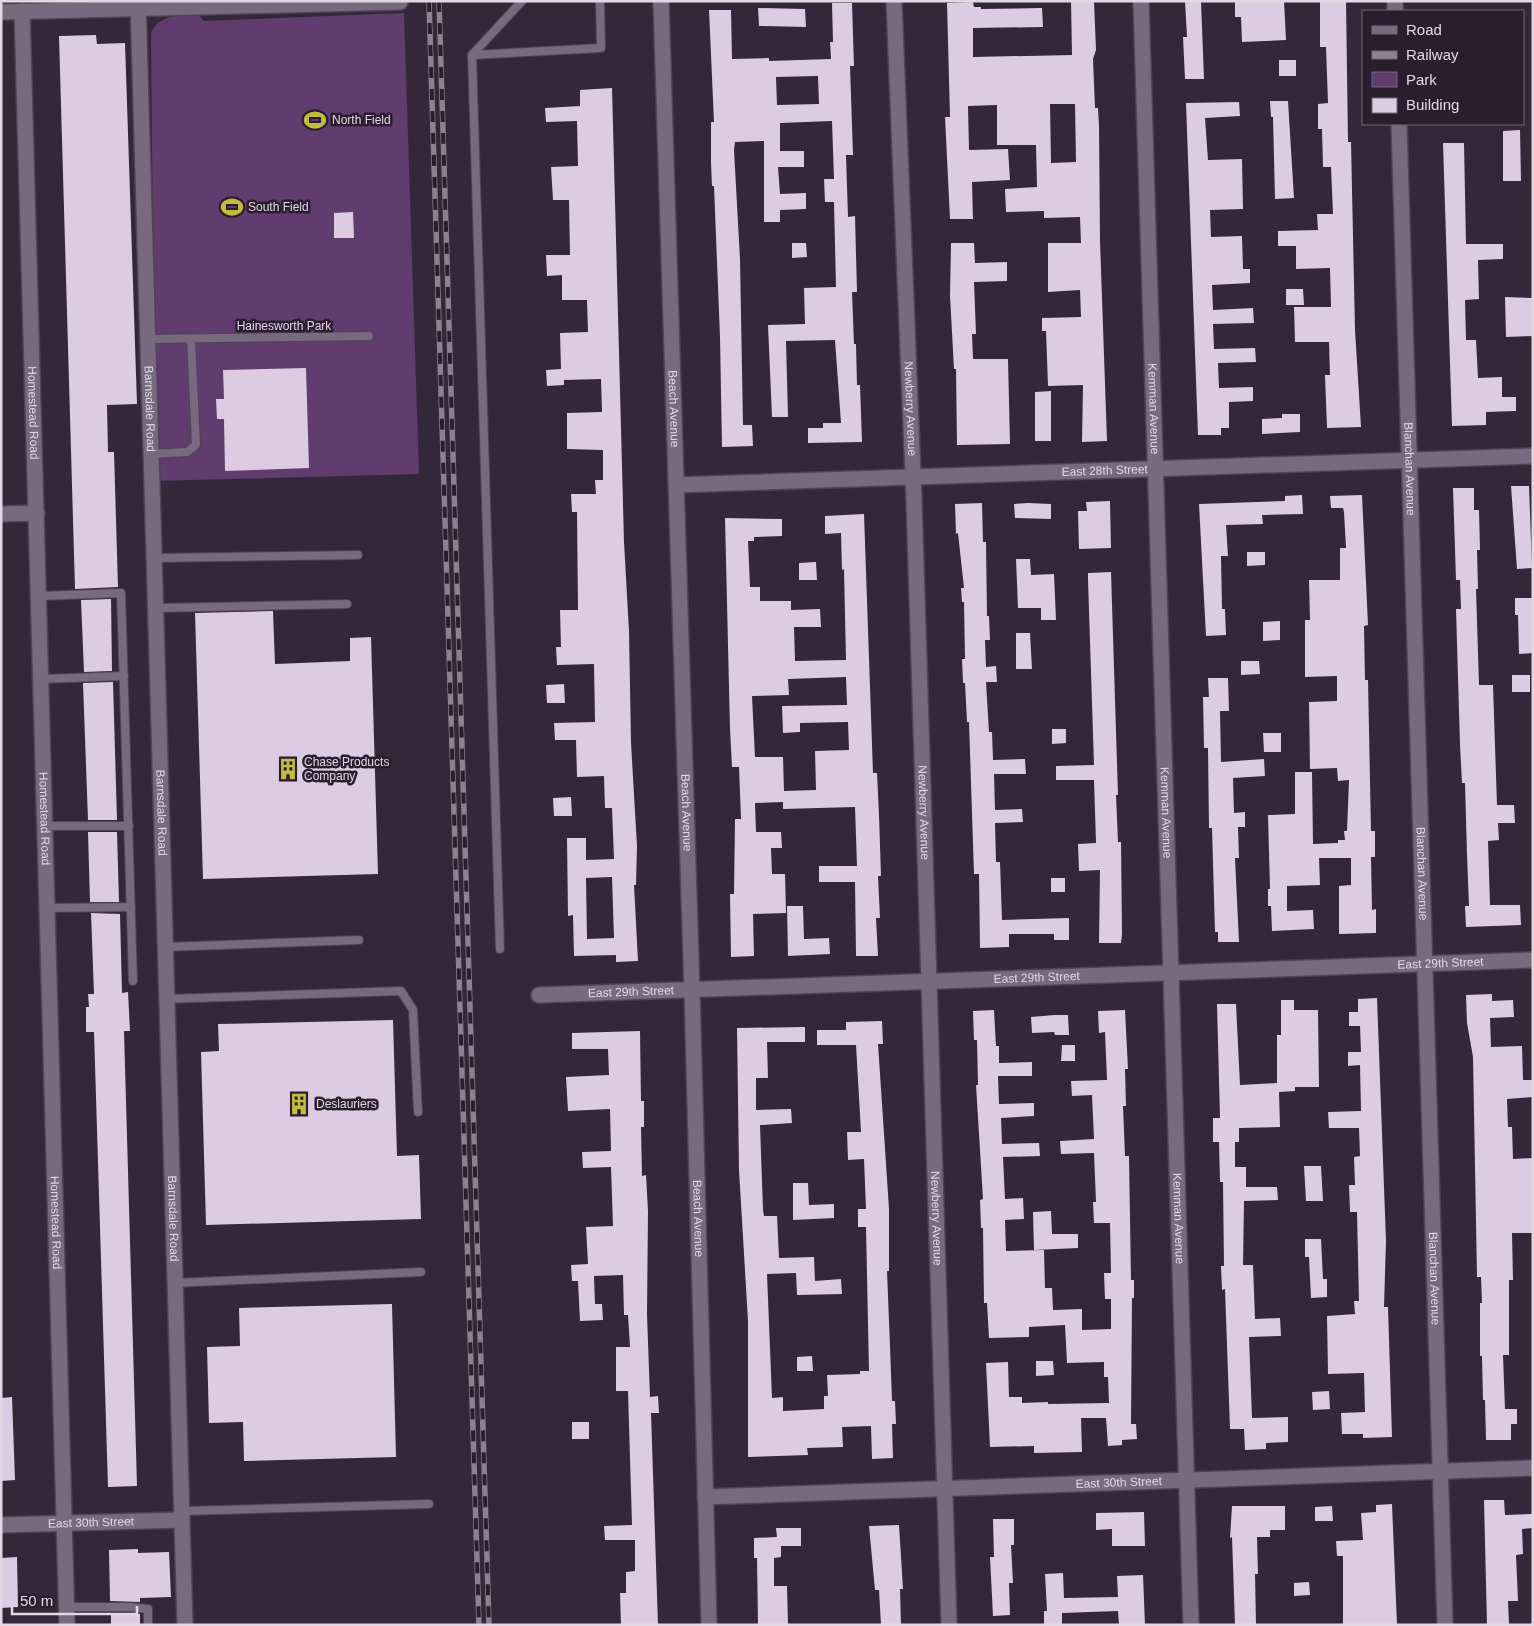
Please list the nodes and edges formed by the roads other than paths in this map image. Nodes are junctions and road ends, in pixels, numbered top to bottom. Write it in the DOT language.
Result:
graph roads {
  1 [pos="522,1"];
  2 [pos="600,1"];
  3 [pos="661,1"];
  4 [pos="894,1"];
  5 [pos="1141,1"];
  6 [pos="345,2"];
  7 [pos="400,2"];
  8 [pos="113,5"];
  9 [pos="138,5"];
  10 [pos="22,11"];
  11 [pos="1,12"];
  12 [pos="472,56"];
  13 [pos="1399,125"];
  14 [pos="369,336"];
  15 [pos="191,339"];
  16 [pos="148,340"];
  17 [pos="151,454"];
  18 [pos="1533,456"];
  19 [pos="1409,460"];
  20 [pos="1155,469"];
  21 [pos="913,477"];
  22 [pos="676,485"];
  23 [pos="37,513"];
  24 [pos="1,514"];
  25 [pos="358,555"];
  26 [pos="154,558"];
  27 [pos="39,596"];
  28 [pos="347,604"];
  29 [pos="156,608"];
  30 [pos="124,676"];
  31 [pos="42,679"];
  32 [pos="45,826"];
  33 [pos="129,826"];
  34 [pos="131,907"];
  35 [pos="48,908"];
  36 [pos="359,940"];
  37 [pos="165,946"];
  38 [pos="500,949"];
  39 [pos="1533,960"];
  40 [pos="1425,964"];
  41 [pos="1171,974"];
  42 [pos="133,981"];
  43 [pos="930,981"];
  44 [pos="692,991"];
  45 [pos="539,995"];
  46 [pos="166,999"];
  47 [pos="418,1112"];
  48 [pos="421,1272"];
  49 [pos="174,1283"];
  50 [pos="1533,1468"];
  51 [pos="1440,1471"];
  52 [pos="1187,1480"];
  53 [pos="945,1488"];
  54 [pos="705,1497"];
  55 [pos="428,1504"];
  56 [pos="181,1516"];
  57 [pos="64,1523"];
  58 [pos="1,1525"];
  59 [pos="67,1607"];
  60 [pos="67,1625"];
  61 [pos="148,1625"];
  62 [pos="186,1625"];
  63 [pos="709,1625"];
  64 [pos="949,1625"];
  65 [pos="1191,1625"];
  66 [pos="1445,1625"];
  1 -- 12 [label="lane"];
  2 -- 12 [label="lane"];
  3 -- 22 [label="street, Beach Avenue"];
  4 -- 21 [label="street, Newberry Avenue"];
  5 -- 20 [label="street, Kemman Avenue"];
  6 -- 7 [label="street"];
  6 -- 9 [label="street"];
  8 -- 9 [label="street"];
  8 -- 10 [label="street"];
  9 -- 16 [label="street, Barnsdale Road"];
  10 -- 11 [label="street"];
  10 -- 23 [label="street, Homestead Road"];
  12 -- 38 [label="lane"];
  13 -- 19 [label="street, Blanchan Avenue"];
  14 -- 15 [label="lane"];
  15 -- 16 [label="lane"];
  15 -- 17 [label="lane"];
  16 -- 17 [label="street, Barnsdale Road"];
  17 -- 26 [label="street, Barnsdale Road"];
  18 -- 19 [label="street, East 28th Street"];
  19 -- 20 [label="street, East 28th Street"];
  19 -- 40 [label="street, Blanchan Avenue"];
  20 -- 21 [label="street, East 28th Street"];
  20 -- 41 [label="street, Kemman Avenue"];
  21 -- 22 [label="street, East 28th Street"];
  21 -- 43 [label="street, Newberry Avenue"];
  22 -- 44 [label="street, Beach Avenue"];
  23 -- 24 [label="street"];
  23 -- 27 [label="street, Homestead Road"];
  25 -- 26 [label="lane"];
  26 -- 29 [label="street, Barnsdale Road"];
  27 -- 30 [label="lane"];
  27 -- 31 [label="street, Homestead Road"];
  28 -- 29 [label="lane"];
  29 -- 37 [label="street, Barnsdale Road"];
  30 -- 31 [label="lane"];
  30 -- 33 [label="lane"];
  31 -- 32 [label="street, Homestead Road"];
  32 -- 33 [label="lane"];
  32 -- 35 [label="street, Homestead Road"];
  33 -- 34 [label="lane"];
  34 -- 35 [label="lane"];
  34 -- 42 [label="lane"];
  35 -- 57 [label="street, Homestead Road"];
  36 -- 37 [label="lane"];
  37 -- 46 [label="street, Barnsdale Road"];
  39 -- 40 [label="street, East 29th Street"];
  40 -- 41 [label="street, East 29th Street"];
  40 -- 51 [label="street, Blanchan Avenue"];
  41 -- 43 [label="street, East 29th Street"];
  41 -- 52 [label="street, Kemman Avenue"];
  43 -- 44 [label="street, East 29th Street"];
  43 -- 53 [label="street, Newberry Avenue"];
  44 -- 45 [label="street, East 29th Street"];
  44 -- 54 [label="street, Beach Avenue"];
  46 -- 47 [label="lane"];
  46 -- 49 [label="street, Barnsdale Road"];
  48 -- 49 [label="lane"];
  49 -- 56 [label="street, Barnsdale Road"];
  50 -- 51 [label="street, East 30th Street"];
  51 -- 52 [label="street, East 30th Street"];
  51 -- 66 [label="street, Blanchan Avenue"];
  52 -- 53 [label="street, East 30th Street"];
  52 -- 65 [label="street, Kemman Avenue"];
  53 -- 54 [label="street, East 30th Street"];
  53 -- 64 [label="street, Newberry Avenue"];
  54 -- 63 [label="street, Beach Avenue"];
  55 -- 56 [label="lane"];
  56 -- 57 [label="street, East 30th Street"];
  56 -- 62 [label="street, Barnsdale Road"];
  57 -- 58 [label="street, East 30th Street"];
  57 -- 59 [label="street, Homestead Road"];
  59 -- 60 [label="street, Homestead Road"];
  59 -- 61 [label="lane"];
}
